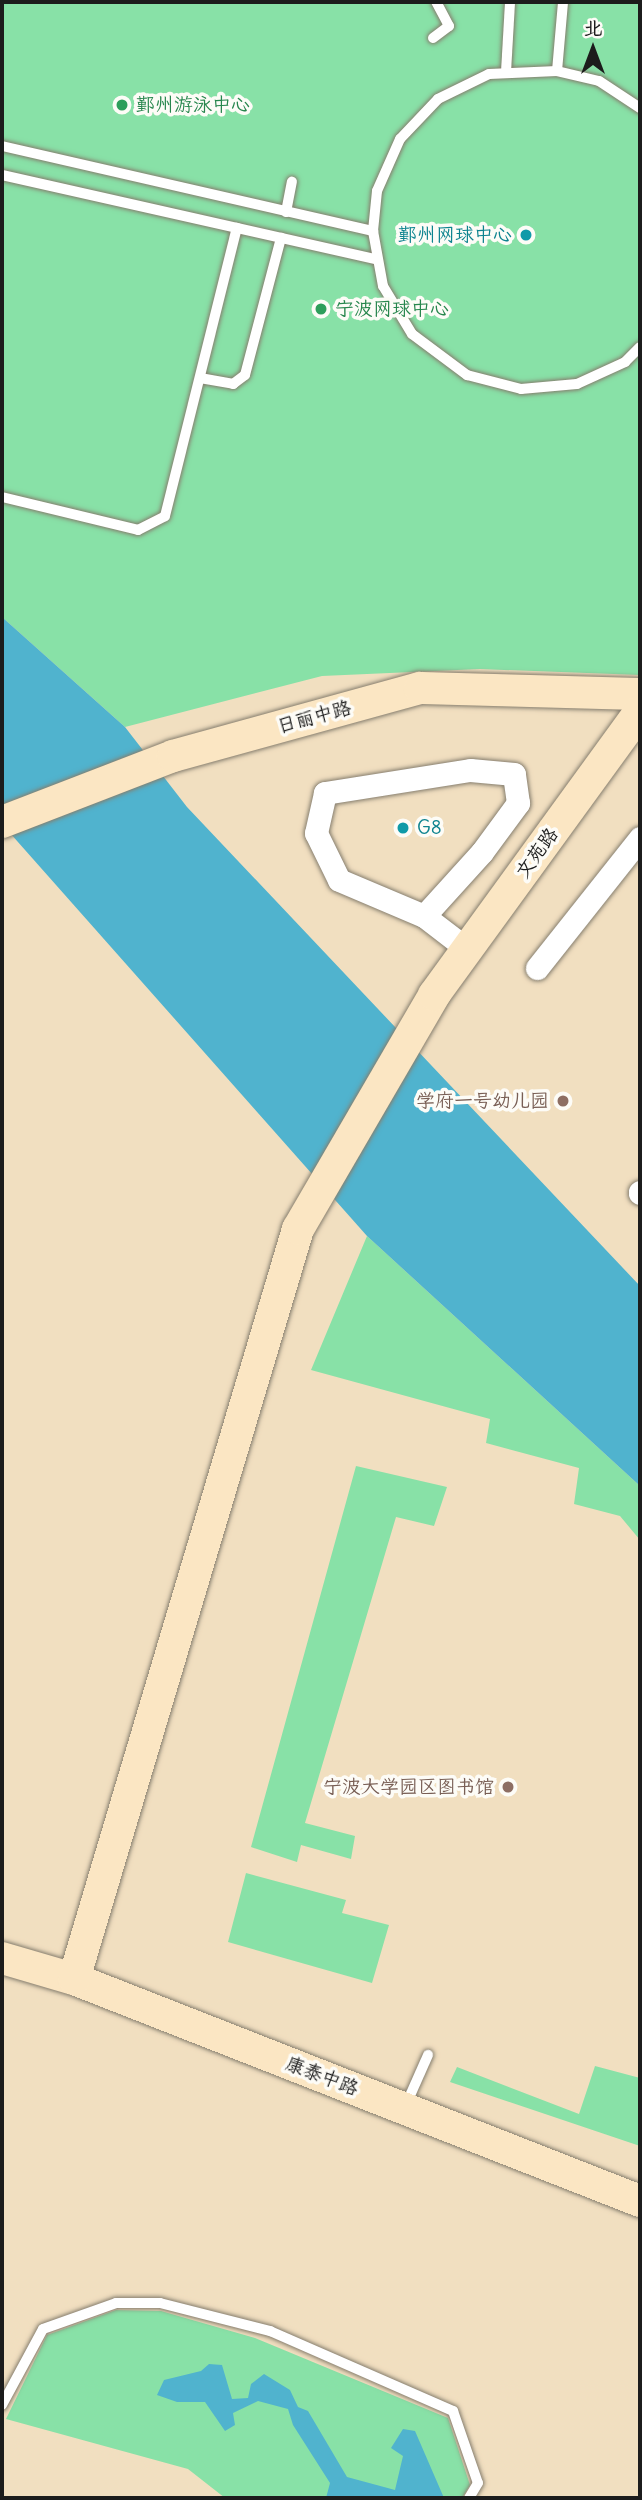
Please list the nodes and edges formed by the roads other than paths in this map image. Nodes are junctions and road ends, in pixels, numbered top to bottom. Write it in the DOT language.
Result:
graph roads {
  1 [pos="436,2"];
  2 [pos="510,2"];
  3 [pos="563,2"];
  4 [pos="433,38"];
  5 [pos="557,71"];
  6 [pos="506,72"];
  7 [pos="640,108"];
  8 [pos="2,146"];
  9 [pos="2,174"];
  10 [pos="292,183"];
  11 [pos="286,212"];
  12 [pos="237,228"];
  13 [pos="373,231"];
  14 [pos="281,238"];
  15 [pos="378,260"];
  16 [pos="640,347"];
  17 [pos="200,378"];
  18 [pos="2,497"];
  19 [pos="640,694"];
  20 [pos="640,711"];
  21 [pos="2,822"];
  22 [pos="640,838"];
  23 [pos="424,916"];
  24 [pos="467,949"];
  25 [pos="537,968"];
  26 [pos="2,1958"];
  27 [pos="74,1979"];
  28 [pos="428,2055"];
  29 [pos="404,2108"];
  30 [pos="640,2201"];
  31 [pos="2,2405"];
  32 [pos="469,2498"];
  1 -- 4 [label="lane"];
  2 -- 6 [label="lane"];
  3 -- 5 [label="lane"];
  5 -- 6 [label="lane"];
  5 -- 7 [label="lane"];
  6 -- 13 [label="lane"];
  8 -- 11 [label="lane"];
  9 -- 12 [label="lane"];
  10 -- 11 [label="lane"];
  11 -- 13 [label="lane"];
  12 -- 14 [label="lane"];
  12 -- 17 [label="lane"];
  13 -- 15 [label="lane"];
  14 -- 15 [label="lane"];
  14 -- 17 [label="lane"];
  15 -- 16 [label="lane"];
  17 -- 18 [label="lane"];
  19 -- 21 [label="street, 日丽中路"];
  20 -- 24 [label="street, 文苑路"];
  22 -- 25 [label="street"];
  23 -- 23 [label="street"];
  23 -- 24 [label="street"];
  24 -- 27 [label="street, 文苑路"];
  26 -- 27 [label="street, 康泰中路"];
  27 -- 29 [label="street, 康泰中路"];
  28 -- 29 [label="lane"];
  29 -- 30 [label="street, 康泰中路"];
  31 -- 32 [label="lane"];
}
